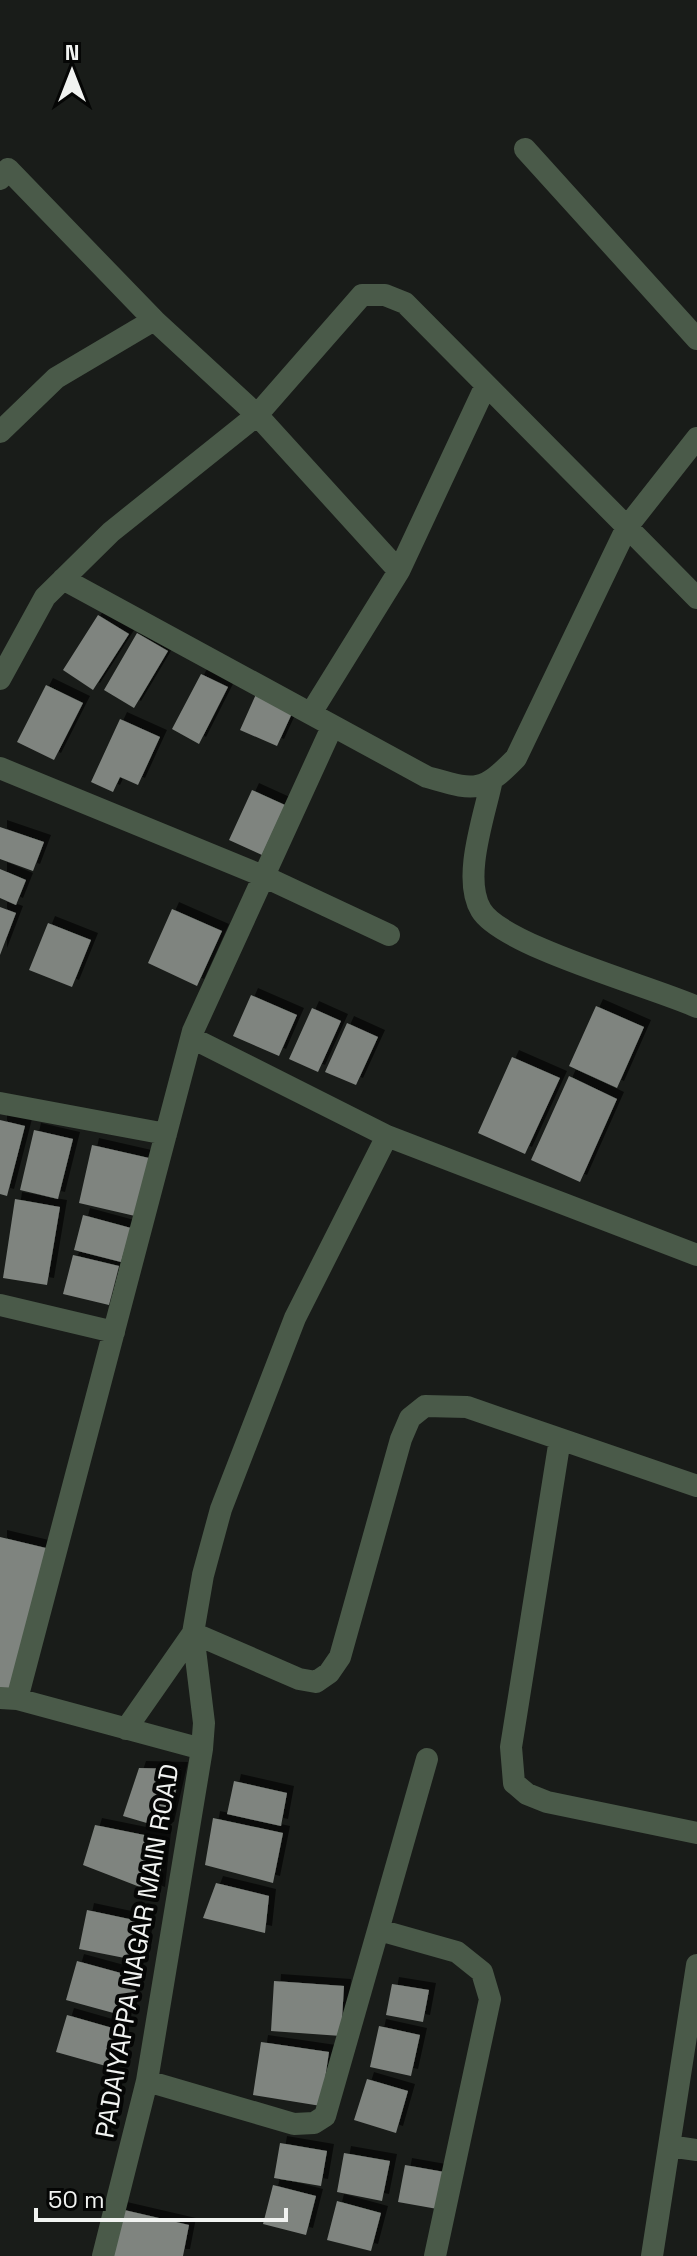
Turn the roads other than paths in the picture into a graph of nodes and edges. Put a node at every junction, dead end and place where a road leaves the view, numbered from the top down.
1 (525, 149) dead end
2 (3, 170) edge
3 (154, 320) junction
4 (697, 339) edge
5 (486, 385) junction
6 (257, 415) junction
7 (0, 432) edge
8 (697, 438) edge
9 (627, 527) junction
10 (399, 571) junction
11 (63, 579) junction
12 (697, 598) edge
13 (3, 666) edge
14 (311, 713) junction
15 (332, 727) junction
16 (0, 768) edge
17 (491, 784) junction
18 (263, 876) junction
19 (389, 935) dead end
20 (697, 1007) edge
21 (192, 1038) junction
22 (0, 1103) edge
23 (166, 1134) junction
24 (387, 1136) junction
25 (697, 1255) edge
26 (0, 1305) edge
27 (114, 1332) junction
28 (560, 1439) junction
29 (697, 1486) edge
30 (193, 1633) junction
31 (8, 1698) edge
32 (126, 1729) junction
33 (202, 1749) junction
34 (427, 1759) dead end
35 (697, 1833) edge
36 (379, 1930) junction
37 (697, 1965) edge
38 (147, 2081) junction
39 (669, 2146) junction
40 (697, 2150) edge
41 (103, 2256) edge
42 (435, 2256) edge
43 (652, 2256) edge

1 - 4 street
2 - 3 street
3 - 6 street
3 - 7 street
5 - 6 street
5 - 9 street
5 - 10 street
6 - 10 street
6 - 11 street
8 - 9 street
9 - 12 street
9 - 17 street
10 - 14 street
11 - 13 street
11 - 14 street
14 - 15 street
15 - 17 street
15 - 18 street
16 - 18 street
17 - 20 street
18 - 19 street
18 - 21 street
21 - 23 street
21 - 24 street
22 - 23 street
23 - 27 street
24 - 25 street
24 - 30 street
26 - 27 street
27 - 31 street
28 - 29 street
28 - 30 street
28 - 35 street
30 - 32 street
30 - 33 street, PADAIYAPPA NAGAR MAIN ROAD
31 - 32 street
32 - 33 street
33 - 38 street, PADAIYAPPA NAGAR MAIN ROAD
34 - 36 street
36 - 38 street
36 - 42 street
37 - 39 street
38 - 41 street, PADAIYAPPA NAGAR MAIN ROAD
39 - 40 street
39 - 43 street

